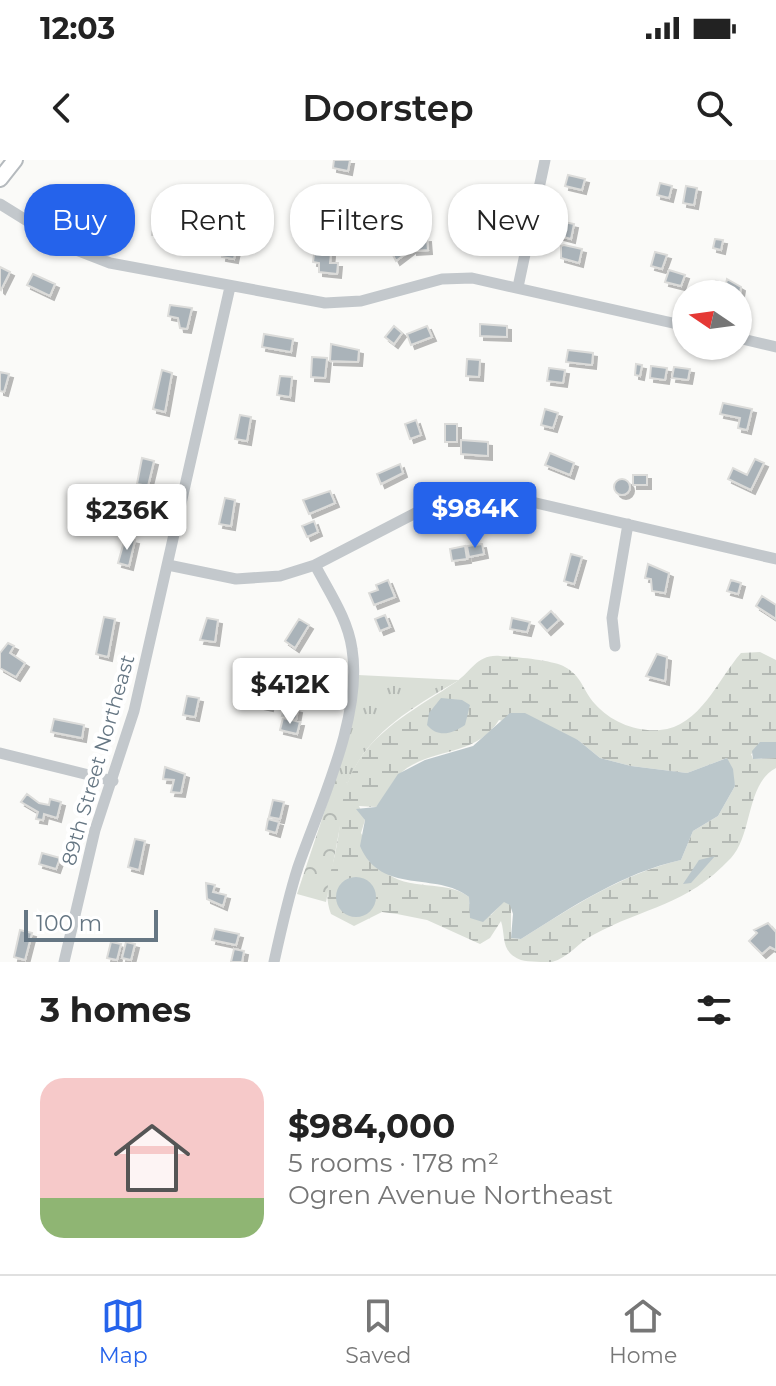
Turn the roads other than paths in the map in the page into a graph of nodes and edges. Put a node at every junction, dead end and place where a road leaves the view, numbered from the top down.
1 (15, 160) edge
2 (545, 160) edge
3 (0, 179) edge
4 (0, 204) edge
5 (230, 287) junction
6 (518, 287) junction
7 (672, 323) edge
8 (752, 341) edge
9 (776, 347) edge
10 (628, 524) junction
11 (776, 559) edge
12 (168, 565) junction
13 (315, 565) junction
14 (615, 646) dead end
15 (0, 753) edge
16 (113, 781) junction
17 (64, 962) edge
18 (274, 962) edge

1 - 3 main road
2 - 6 street
4 - 5 street
5 - 6 street
5 - 12 street, 89th Street Northeast
6 - 7 street
8 - 9 street
10 - 11 street
10 - 13 street
10 - 14 street
12 - 13 street
12 - 16 street, 89th Street Northeast
13 - 18 street
15 - 16 street
16 - 17 street, 89th Street Northeast

